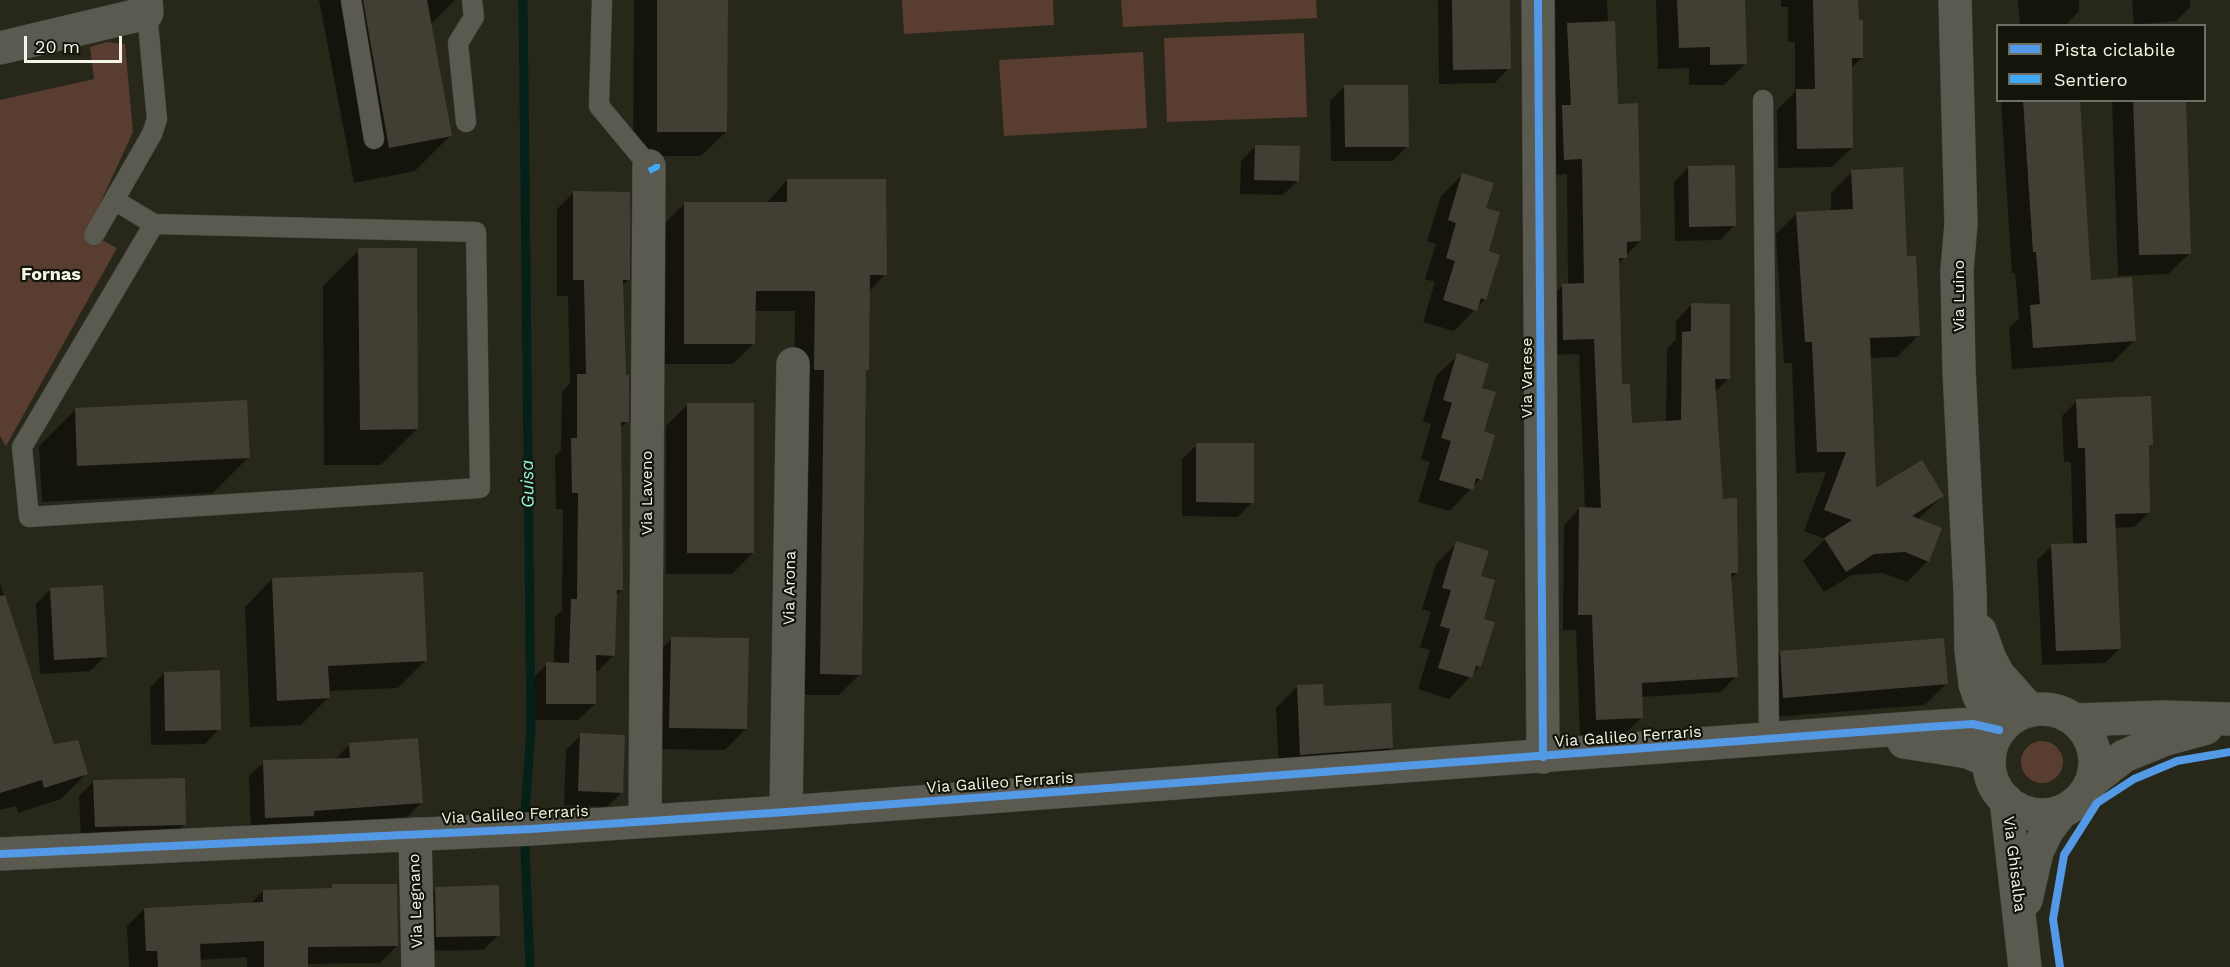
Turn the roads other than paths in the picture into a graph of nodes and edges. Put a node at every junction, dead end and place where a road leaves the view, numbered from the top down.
1 (351, 0) edge
2 (472, 0) edge
3 (602, 0) edge
4 (1538, 0) edge
5 (1955, 0) edge
6 (147, 7) edge
7 (0, 48) edge
8 (1763, 100) dead end
9 (466, 122) dead end
10 (374, 139) dead end
11 (649, 166) joint
12 (114, 200) junction
13 (154, 224) junction
14 (94, 235) dead end
15 (794, 364) dead end
16 (2075, 720) junction
17 (2230, 720) edge
18 (2011, 722) junction
19 (1837, 734) junction
20 (1769, 740) junction
21 (1543, 757) junction
22 (1989, 761) junction
23 (2092, 781) junction
24 (2006, 800) junction
25 (2062, 811) junction
26 (786, 812) junction
27 (645, 820) junction
28 (415, 834) junction
29 (0, 854) edge
30 (2022, 928) junction
31 (418, 967) edge
32 (2025, 967) edge

1 - 10 lane
2 - 9 lane
3 - 11 lane
4 - 21 street, Via Varese
5 - 18 street, Via Luino
6 - 7 street
6 - 12 lane
8 - 20 lane
11 - 27 street, Via Laveno
12 - 13 lane
12 - 14 lane
13 - 13 lane
15 - 26 street, Via Arona
16 - 17 street
16 - 18 street
16 - 23 street
17 - 23 street
18 - 19 street, Via Galileo Ferraris
18 - 22 street
19 - 20 street, Via Galileo Ferraris
19 - 22 street, Via Galileo Ferraris
20 - 21 street, Via Galileo Ferraris
21 - 26 street, Via Galileo Ferraris
22 - 24 street
23 - 25 street
24 - 25 street
24 - 30 street, Via Ghisalba
25 - 30 street, Via Ghisalba
26 - 27 street, Via Galileo Ferraris
27 - 28 street, Via Galileo Ferraris
28 - 29 street, Via Galileo Ferraris
28 - 31 street, Via Legnano
30 - 32 street, Via Ghisalba

